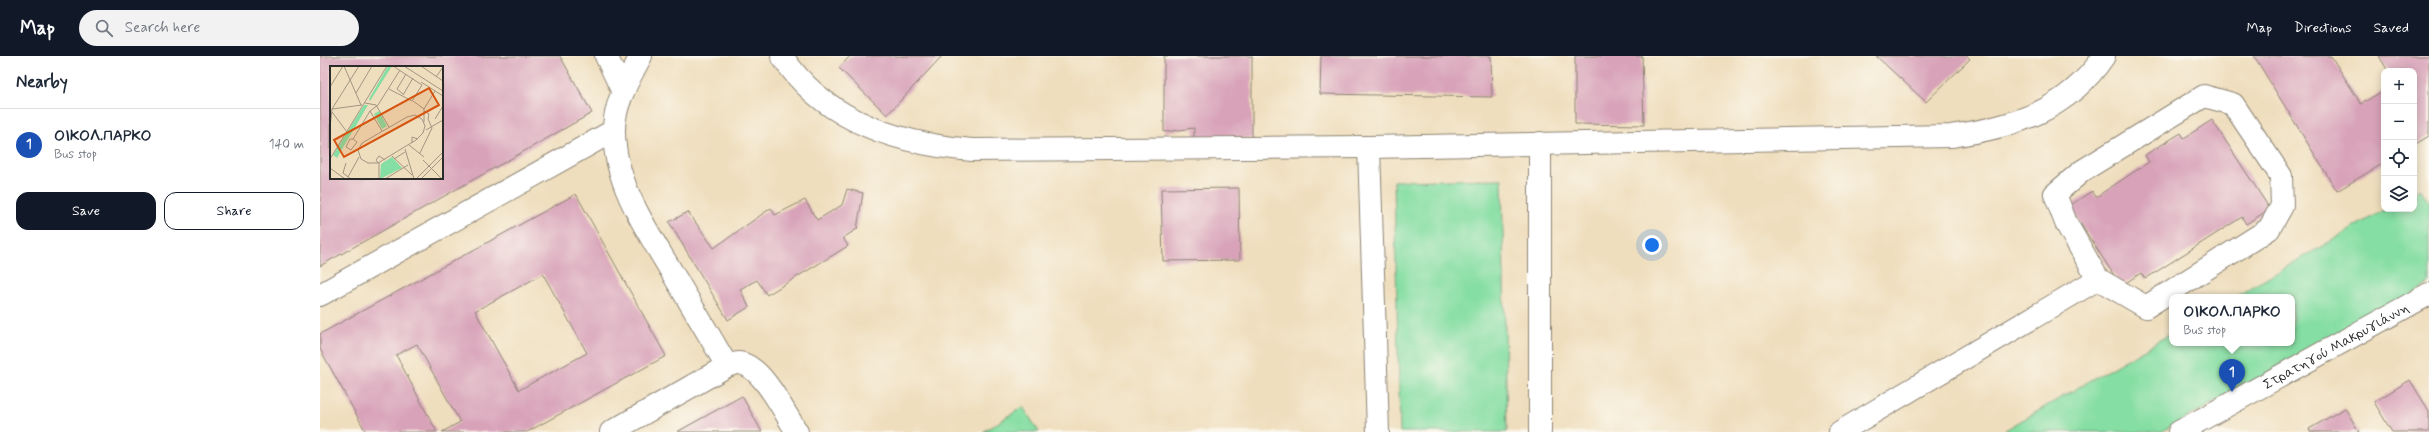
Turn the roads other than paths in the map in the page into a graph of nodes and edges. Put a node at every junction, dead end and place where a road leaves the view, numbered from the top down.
1 (606, 56) edge
2 (641, 56) edge
3 (782, 56) edge
4 (2104, 56) edge
5 (623, 92) junction
6 (614, 132) junction
7 (1540, 143) junction
8 (1369, 147) junction
9 (2098, 279) junction
10 (2429, 294) edge
11 (320, 295) edge
12 (726, 366) junction
13 (611, 432) edge
14 (797, 432) edge
15 (1378, 432) edge
16 (1540, 432) edge
17 (1840, 432) edge
18 (2179, 432) edge

1 - 5 street
2 - 5 street
3 - 8 street
4 - 7 street
5 - 6 street
6 - 11 street
6 - 12 street
7 - 8 street
7 - 16 street
8 - 15 street
9 - 9 street
9 - 17 street
10 - 18 street, Στρατηγού Μακρυγιάννη
12 - 13 street
12 - 14 street

